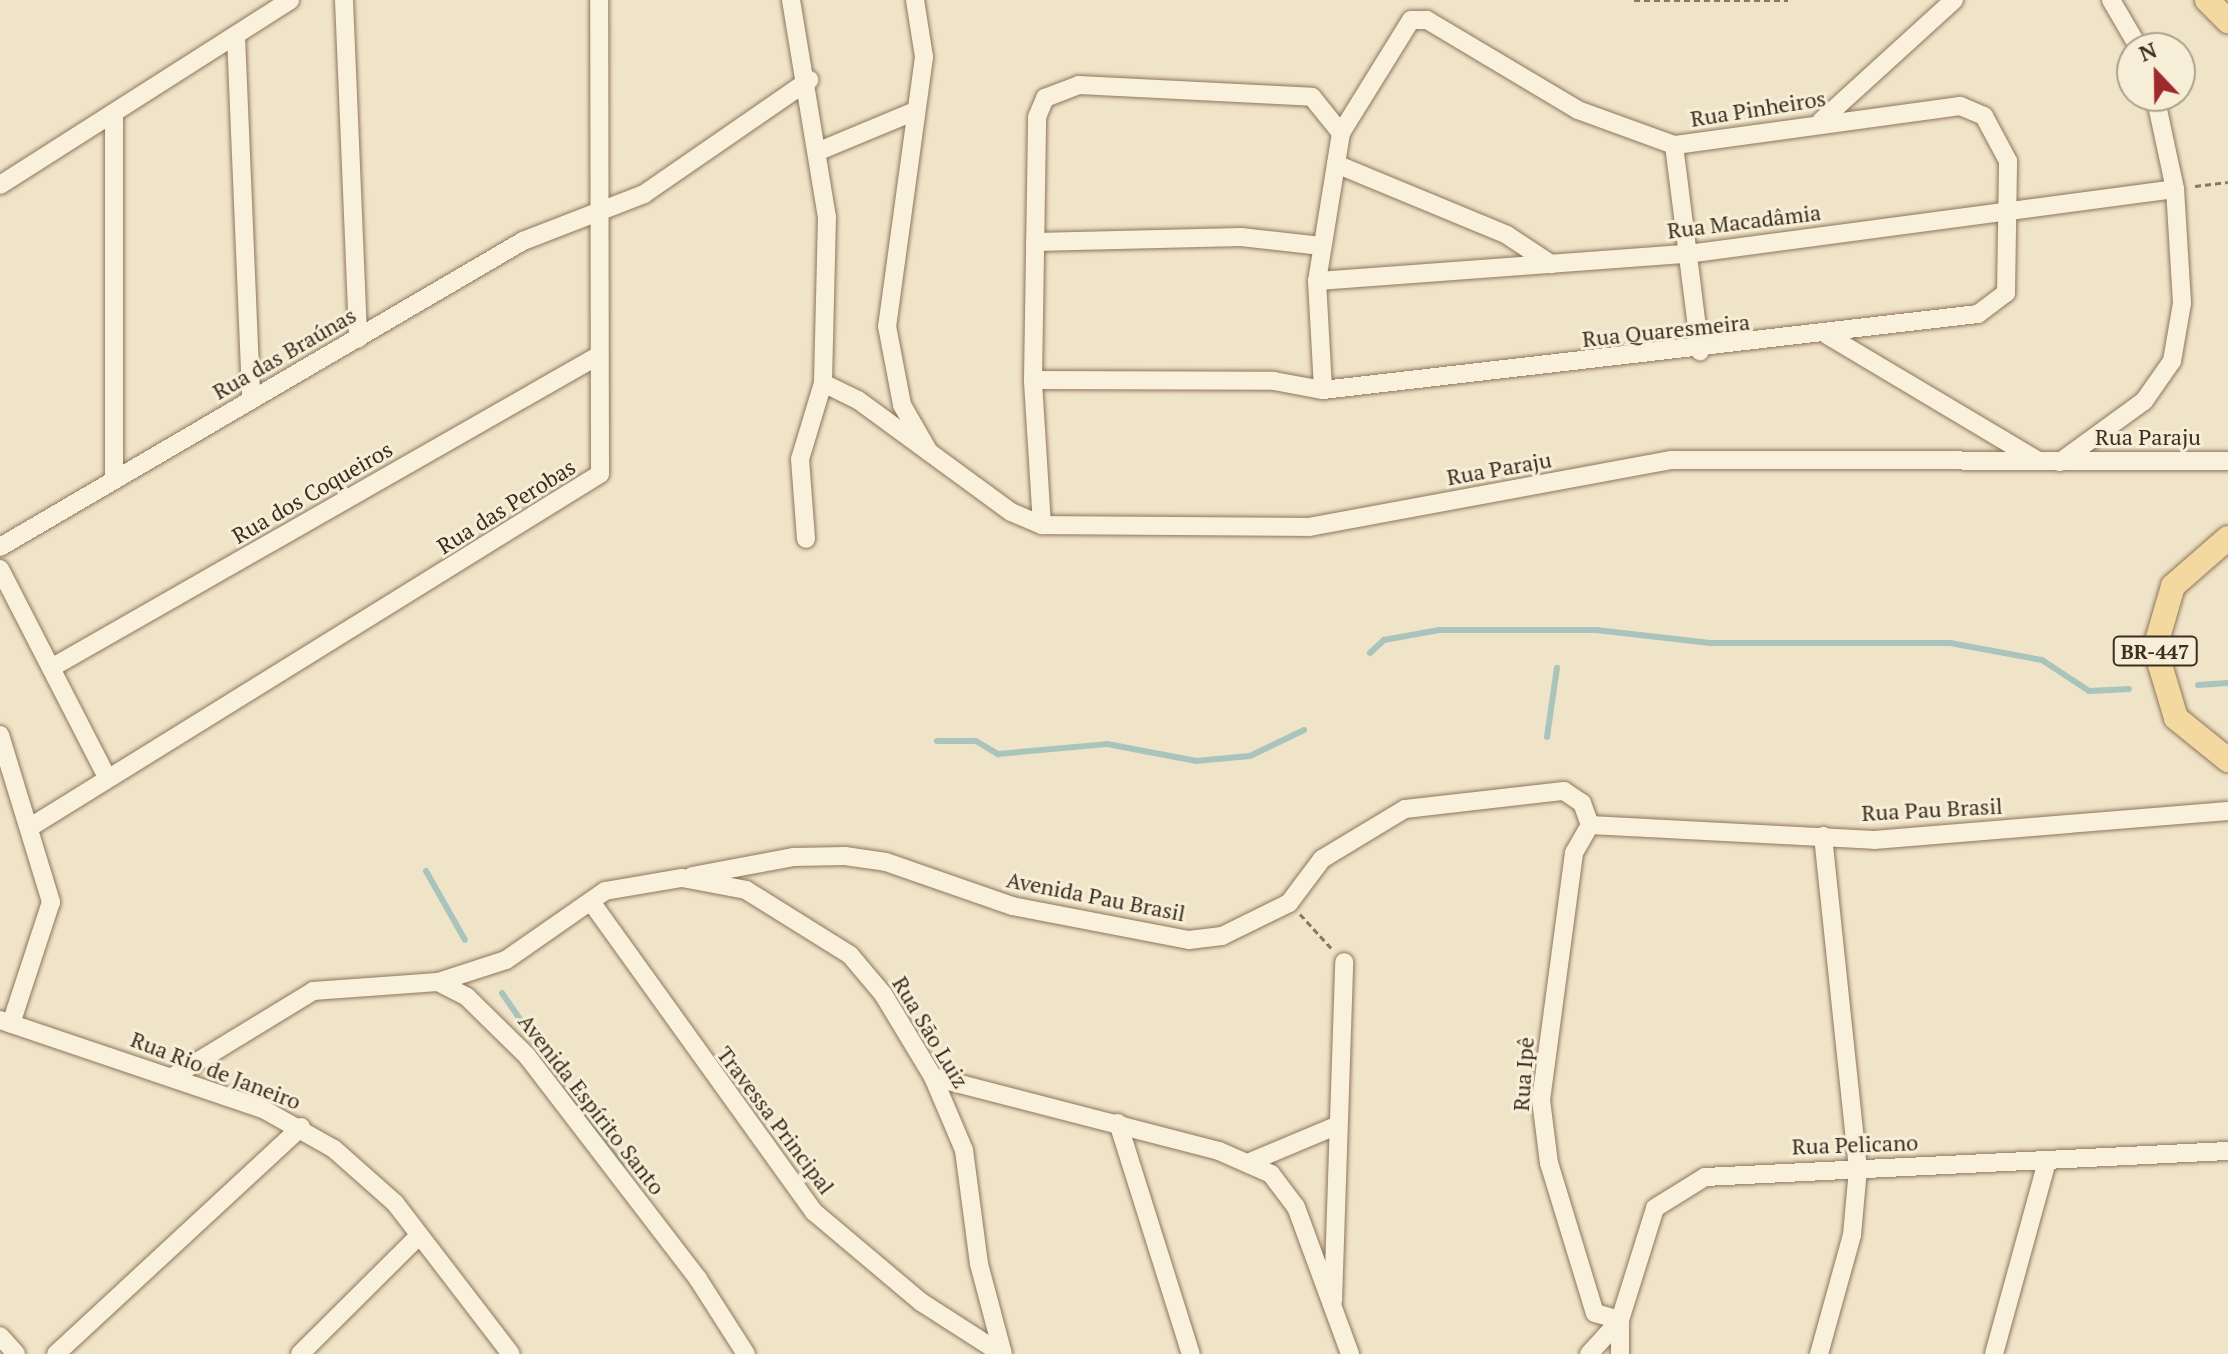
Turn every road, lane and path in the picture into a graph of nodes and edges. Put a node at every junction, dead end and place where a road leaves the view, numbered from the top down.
1 (290, 0) edge
2 (344, 0) edge
3 (599, 0) edge
4 (791, 0) edge
5 (915, 0) edge
6 (1634, 0) edge
7 (1788, 0) edge
8 (1954, 0) edge
9 (2111, 0) edge
10 (2207, 0) edge
11 (1668, 2) edge
12 (2228, 21) edge
13 (2130, 32) edge
14 (236, 36) junction
15 (809, 80) junction
16 (915, 111) junction
17 (2158, 112) edge
18 (114, 113) junction
19 (1821, 121) junction
20 (1341, 133) junction
21 (1674, 145) junction
22 (819, 151) junction
23 (1336, 164) junction
24 (2228, 182) edge
25 (0, 185) edge
26 (2175, 189) junction
27 (2011, 210) junction
28 (597, 211) junction
29 (1035, 242) junction
30 (1321, 246) junction
31 (1688, 254) junction
32 (1551, 264) junction
33 (1317, 281) junction
34 (1827, 335) junction
35 (358, 339) junction
36 (1700, 351) junction
37 (596, 357) junction
38 (1033, 380) junction
39 (823, 383) junction
40 (1323, 390) junction
41 (251, 400) junction
42 (2228, 461) edge
43 (934, 462) junction
44 (2040, 462) junction
45 (2060, 462) junction
46 (114, 480) junction
47 (1042, 525) junction
48 (806, 539) dead end
49 (2227, 539) edge
50 (0, 547) edge
51 (0, 569) edge
52 (51, 668) junction
53 (0, 735) edge
54 (2228, 760) edge
55 (106, 775) junction
56 (2228, 811) edge
57 (1590, 825) junction
58 (32, 826) junction
59 (1823, 836) junction
60 (682, 878) junction
61 (592, 903) junction
62 (1289, 903) junction
63 (1344, 962) joint
64 (438, 982) junction
65 (5, 1022) edge
66 (174, 1076) junction
67 (933, 1077) junction
68 (1118, 1123) junction
69 (1338, 1125) junction
70 (301, 1127) junction
71 (2228, 1151) edge
72 (1250, 1162) junction
73 (2047, 1162) junction
74 (1858, 1169) junction
75 (417, 1238) junction
76 (1333, 1316) junction
77 (1620, 1320) junction
78 (0, 1336) edge
79 (16, 1354) edge
80 (56, 1354) edge
81 (300, 1354) edge
82 (511, 1354) edge
83 (746, 1354) edge
84 (1002, 1354) edge
85 (1191, 1354) edge
86 (1350, 1354) edge
87 (1589, 1354) edge
88 (1620, 1354) edge
89 (1819, 1354) edge
90 (1994, 1354) edge

1 - 14 street
2 - 35 street
3 - 28 street, Rua das Perobas
4 - 15 street
5 - 16 street
6 - 11 path
7 - 11 path
8 - 19 street
9 - 13 street
10 - 12 main road
14 - 18 street
14 - 41 street
15 - 22 street
15 - 28 street, Rua das Braúnas
16 - 22 street
16 - 43 street
17 - 26 street
18 - 25 street
18 - 46 street
19 - 21 street, Rua Pinheiros
19 - 27 street, Rua Pinheiros
20 - 21 street, Rua Pinheiros
20 - 23 street
20 - 29 street
21 - 31 street
22 - 39 street
23 - 30 street
23 - 32 street
24 - 26 path
26 - 27 street, Rua Macadâmia
26 - 45 street
27 - 31 street, Rua Macadâmia
27 - 34 street, Rua Quaresmeira
28 - 35 street, Rua das Braúnas
28 - 37 street, Rua das Perobas
29 - 30 street
29 - 38 street
30 - 33 street
31 - 32 street, Rua Macadâmia
31 - 36 street
32 - 33 street, Rua Macadâmia
33 - 40 street
34 - 36 street, Rua Quaresmeira
34 - 44 street
35 - 41 street, Rua das Braúnas
36 - 40 street, Rua Quaresmeira
37 - 52 street, Rua dos Coqueiros
37 - 55 street, Rua das Perobas
38 - 40 street, Rua Quaresmeira
38 - 47 street
39 - 43 street, Rua Paraju
39 - 48 street
41 - 46 street, Rua das Braúnas
42 - 45 street, Rua Paraju
43 - 47 street, Rua Paraju
44 - 45 street, Rua Paraju
44 - 47 street, Rua Paraju
46 - 50 street, Rua das Braúnas
49 - 54 main road, BR-447
51 - 52 street
52 - 55 street
53 - 58 street
55 - 58 street, Rua das Perobas
56 - 59 street, Rua Pau Brasil
57 - 59 street, Rua Pau Brasil
57 - 62 street, Avenida Pau Brasil
57 - 77 street, Rua Ipê
58 - 65 street
59 - 74 street
60 - 61 street, Rua São Luiz
60 - 62 street, Avenida Pau Brasil
60 - 67 street, Rua São Luiz
61 - 64 street, Rua São Luiz
61 - 84 street, Travessa Principal
62 - 63 path
63 - 69 street
64 - 66 street
64 - 83 street, Avenida Espírito Santo
65 - 66 street, Rua Rio de Janeiro
66 - 70 street, Rua Rio de Janeiro
67 - 68 street
67 - 84 street, Rua São Luiz
68 - 72 street
68 - 85 street
69 - 72 street
69 - 76 street
70 - 75 street, Rua Rio de Janeiro
70 - 80 street
71 - 73 street, Rua Pelicano
72 - 76 street
73 - 74 street, Rua Pelicano
73 - 90 street
74 - 77 street, Rua Pelicano
74 - 89 street
75 - 81 street
75 - 82 street, Rua Rio de Janeiro
76 - 86 street
77 - 87 street, Rua Pelicano
77 - 88 street
78 - 79 street

